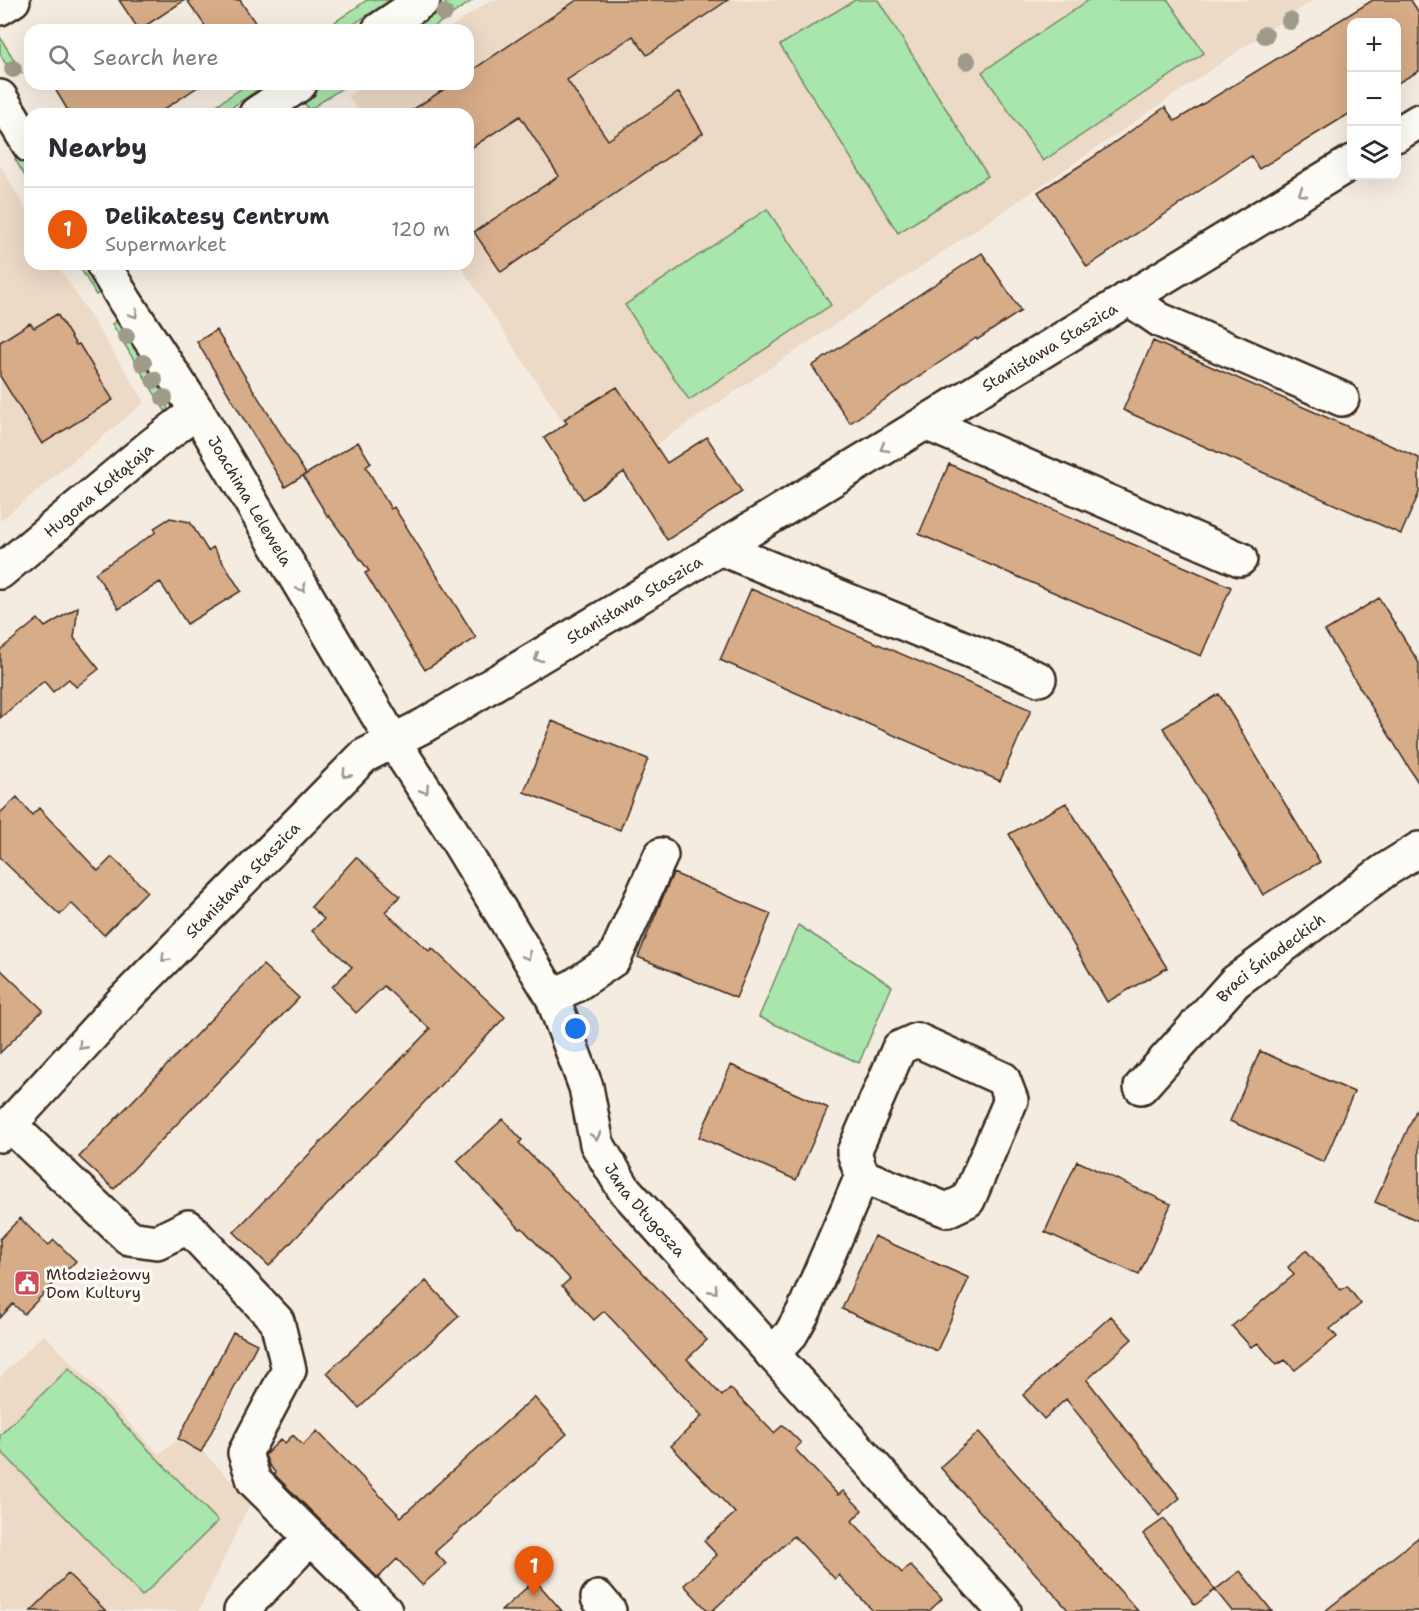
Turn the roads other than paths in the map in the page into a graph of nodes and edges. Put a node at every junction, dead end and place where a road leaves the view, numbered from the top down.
1 (13, 0) edge
2 (423, 0) edge
3 (0, 8) edge
4 (388, 24) edge
5 (291, 90) edge
6 (0, 97) edge
7 (265, 108) edge
8 (1419, 121) edge
9 (1401, 132) edge
10 (24, 136) edge
11 (1347, 165) edge
12 (107, 270) edge
13 (1128, 298) junction
14 (1342, 399) dead end
15 (198, 411) junction
16 (926, 423) junction
17 (720, 548) junction
18 (1240, 559) dead end
19 (0, 572) edge
20 (1039, 679) dead end
21 (393, 741) junction
22 (1419, 849) edge
23 (661, 855) dead end
24 (552, 996) junction
25 (1141, 1088) dead end
26 (5, 1130) edge
27 (862, 1176) junction
28 (772, 1354) junction
29 (310, 1538) junction
30 (241, 1611) edge
31 (385, 1611) edge
32 (1004, 1611) edge

1 - 3 street
2 - 4 street
5 - 7 street
6 - 10 street
8 - 9 street
11 -> 13 street, Stanisława Staszica
12 -> 15 street, Joachima Lelewela
13 - 14 street
13 - 16 street, Stanisława Staszica
15 - 19 street, Hugona Kołłątaja
15 -> 21 street, Joachima Lelewela
16 -> 17 street, Stanisława Staszica
16 - 18 street
17 - 20 street
17 -> 21 street, Stanisława Staszica
21 -> 24 street, Jana Długosza
21 -> 26 street, Stanisława Staszica
22 - 25 street, Braci Śniadeckich
23 - 24 street
24 -> 28 street, Jana Długosza
26 - 29 street
27 - 27 street
27 - 28 street
28 - 32 street, Jana Długosza
29 - 30 street
29 - 31 street

